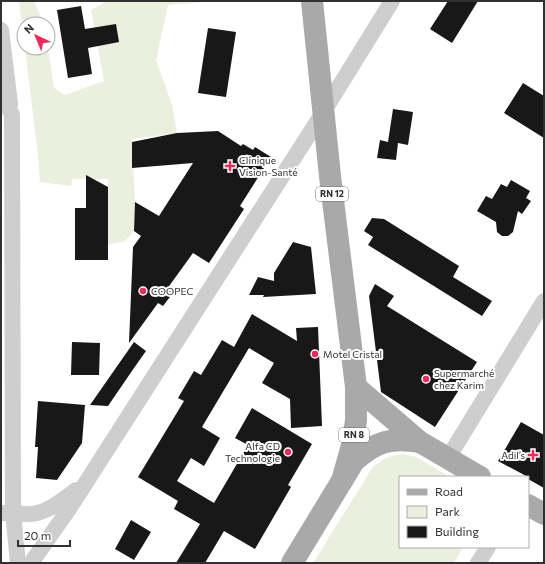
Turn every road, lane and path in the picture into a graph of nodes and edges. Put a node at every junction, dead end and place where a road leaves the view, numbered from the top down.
1 (312, 1) edge
2 (392, 1) edge
3 (1, 30) edge
4 (1, 91) edge
5 (324, 110) junction
6 (12, 116) junction
7 (544, 301) edge
8 (356, 387) junction
9 (420, 442) junction
10 (448, 458) junction
11 (94, 469) junction
12 (478, 476) edge
13 (342, 481) junction
14 (529, 506) edge
15 (7, 513) edge
16 (544, 514) edge
17 (487, 548) edge
18 (18, 563) edge
19 (31, 563) edge
20 (292, 563) edge
21 (478, 563) edge

1 - 5 main road, RN 12
2 - 5 street
3 - 6 street
4 - 6 street
5 - 8 main road, RN 12
5 - 11 street
6 - 15 street
7 - 10 street
8 - 9 main road, RN 8
8 - 13 main road, RN 8
9 - 10 main road, RN 8
9 - 13 main road, RN 8
10 - 12 main road, RN 8
11 - 15 street
11 - 19 street
13 - 20 main road, RN 8
14 - 16 main road
15 - 18 street
17 - 21 street

